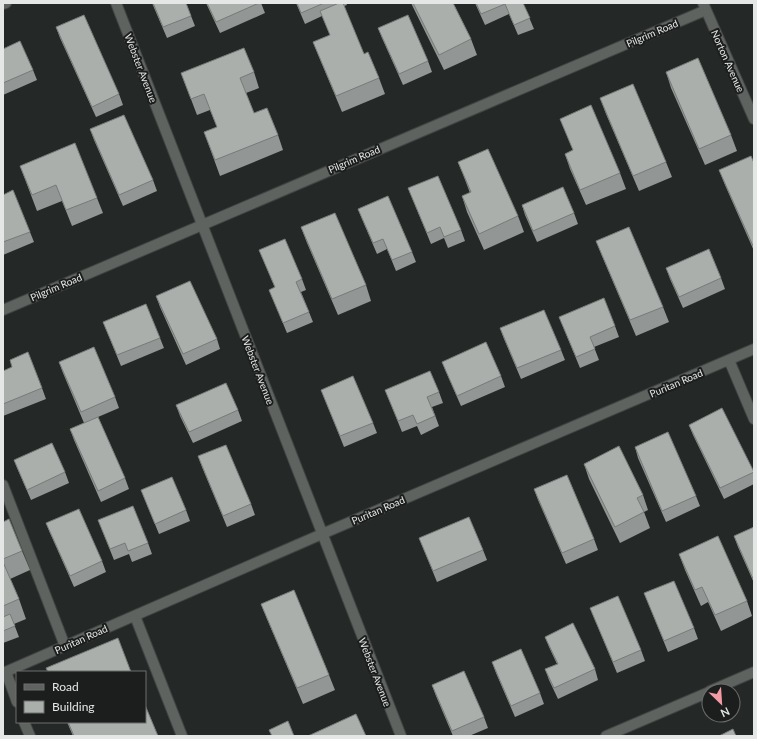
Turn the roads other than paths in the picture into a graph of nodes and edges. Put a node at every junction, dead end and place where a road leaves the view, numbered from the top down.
1 (116, 3) edge
2 (704, 7) edge
3 (754, 119) edge
4 (202, 224) junction
5 (3, 310) edge
6 (754, 349) edge
7 (728, 360) junction
8 (754, 419) edge
9 (3, 485) edge
10 (322, 534) junction
11 (136, 616) junction
12 (65, 646) junction
13 (754, 672) edge
14 (4, 673) edge
15 (729, 683) edge
16 (701, 695) edge
17 (16, 700) edge
18 (24, 723) edge
19 (30, 736) edge
20 (182, 736) edge
21 (400, 736) edge
22 (606, 736) edge

1 - 4 street, Webster Avenue
2 - 3 street, Norton Avenue
2 - 4 street, Pilgrim Road
4 - 5 street, Pilgrim Road
4 - 10 street, Webster Avenue
6 - 7 street, Puritan Road
7 - 8 street
7 - 10 street, Puritan Road
9 - 12 street
10 - 11 street, Puritan Road
10 - 21 street, Webster Avenue
11 - 12 street, Puritan Road
11 - 20 street
12 - 14 street, Puritan Road
13 - 15 street
14 - 17 street
16 - 22 street
18 - 19 street

